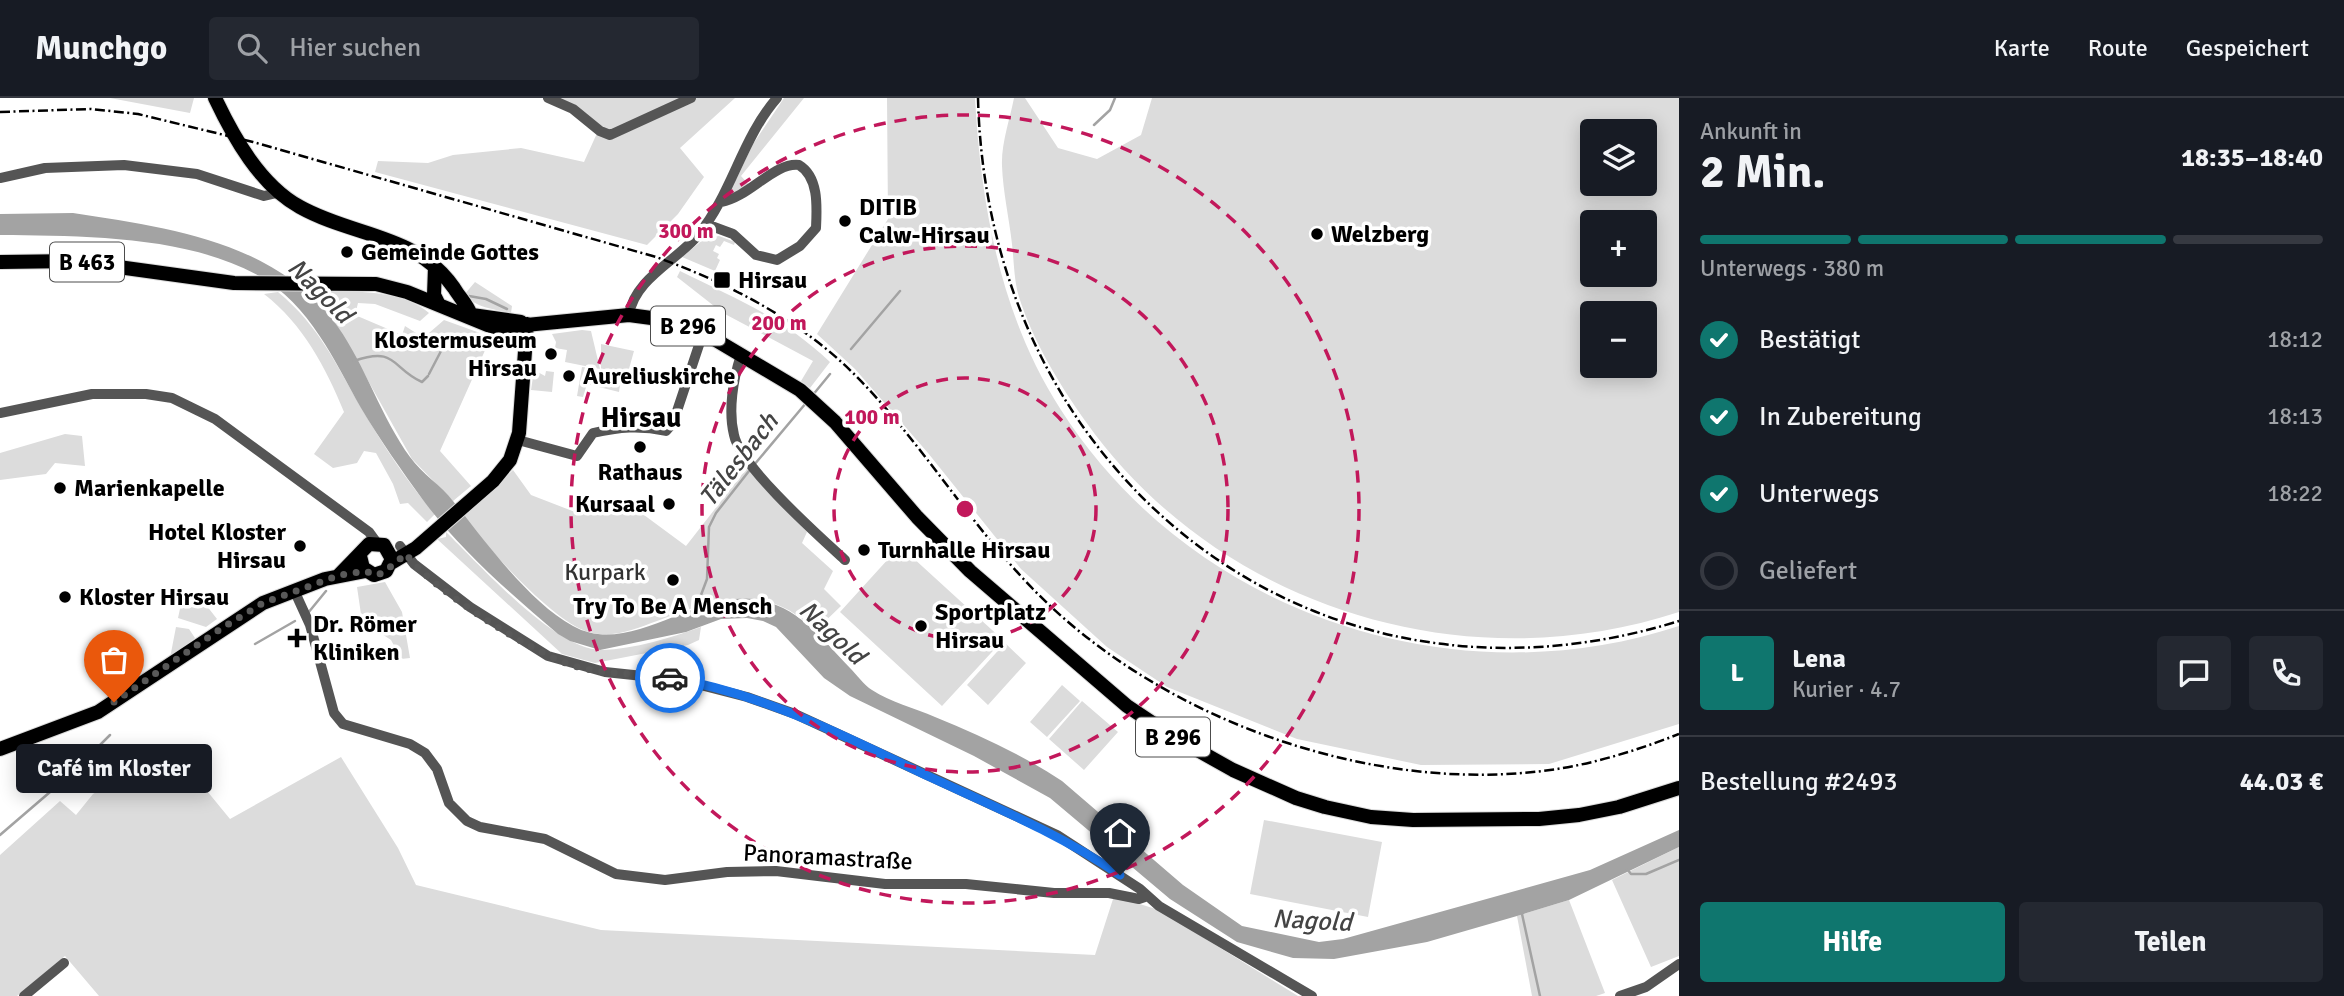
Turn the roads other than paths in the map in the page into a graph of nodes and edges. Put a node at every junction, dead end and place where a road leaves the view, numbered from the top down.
1 (215, 98) edge
2 (548, 98) edge
3 (691, 98) edge
4 (777, 98) edge
5 (0, 178) edge
6 (281, 192) junction
7 (721, 202) junction
8 (706, 224) junction
9 (0, 261) edge
10 (435, 267) junction
11 (450, 282) junction
12 (438, 303) junction
13 (471, 315) junction
14 (629, 315) junction
15 (527, 324) junction
16 (495, 328) junction
17 (700, 342) dead end
18 (525, 350) junction
19 (741, 355) junction
20 (0, 413) edge
21 (518, 440) junction
22 (382, 549) junction
23 (845, 560) dead end
24 (366, 571) junction
25 (340, 575) junction
26 (293, 590) junction
27 (0, 749) edge
28 (1679, 788) edge
29 (1145, 897) junction
30 (64, 962) dead end
31 (1679, 964) edge
32 (24, 996) edge
33 (1312, 996) edge
34 (1620, 996) edge

1 - 6 main road
2 - 3 street
4 - 7 street
5 - 6 street
6 - 10 main road
7 - 8 street
7 - 8 street
8 - 14 street
9 - 12 main road, B 463
10 - 11 main road
10 - 12 main road
11 - 12 main road
11 - 13 main road
12 - 13 main road, B 463
13 - 15 main road, B 463
13 - 16 main road, B 463
14 - 15 main road, B 296
14 - 19 main road, B 296
15 - 16 main road
15 - 18 main road
16 - 18 main road
17 - 21 street
18 - 21 main road
19 - 23 street
19 - 28 main road, B 296
20 - 22 street
21 - 22 main road
22 - 24 main road
22 - 24 main road
22 - 25 main road
22 - 29 street
24 - 25 main road
25 - 26 main road
26 - 27 main road
26 - 29 street, Panoramastraße
29 - 33 street
30 - 32 street
31 - 34 street

